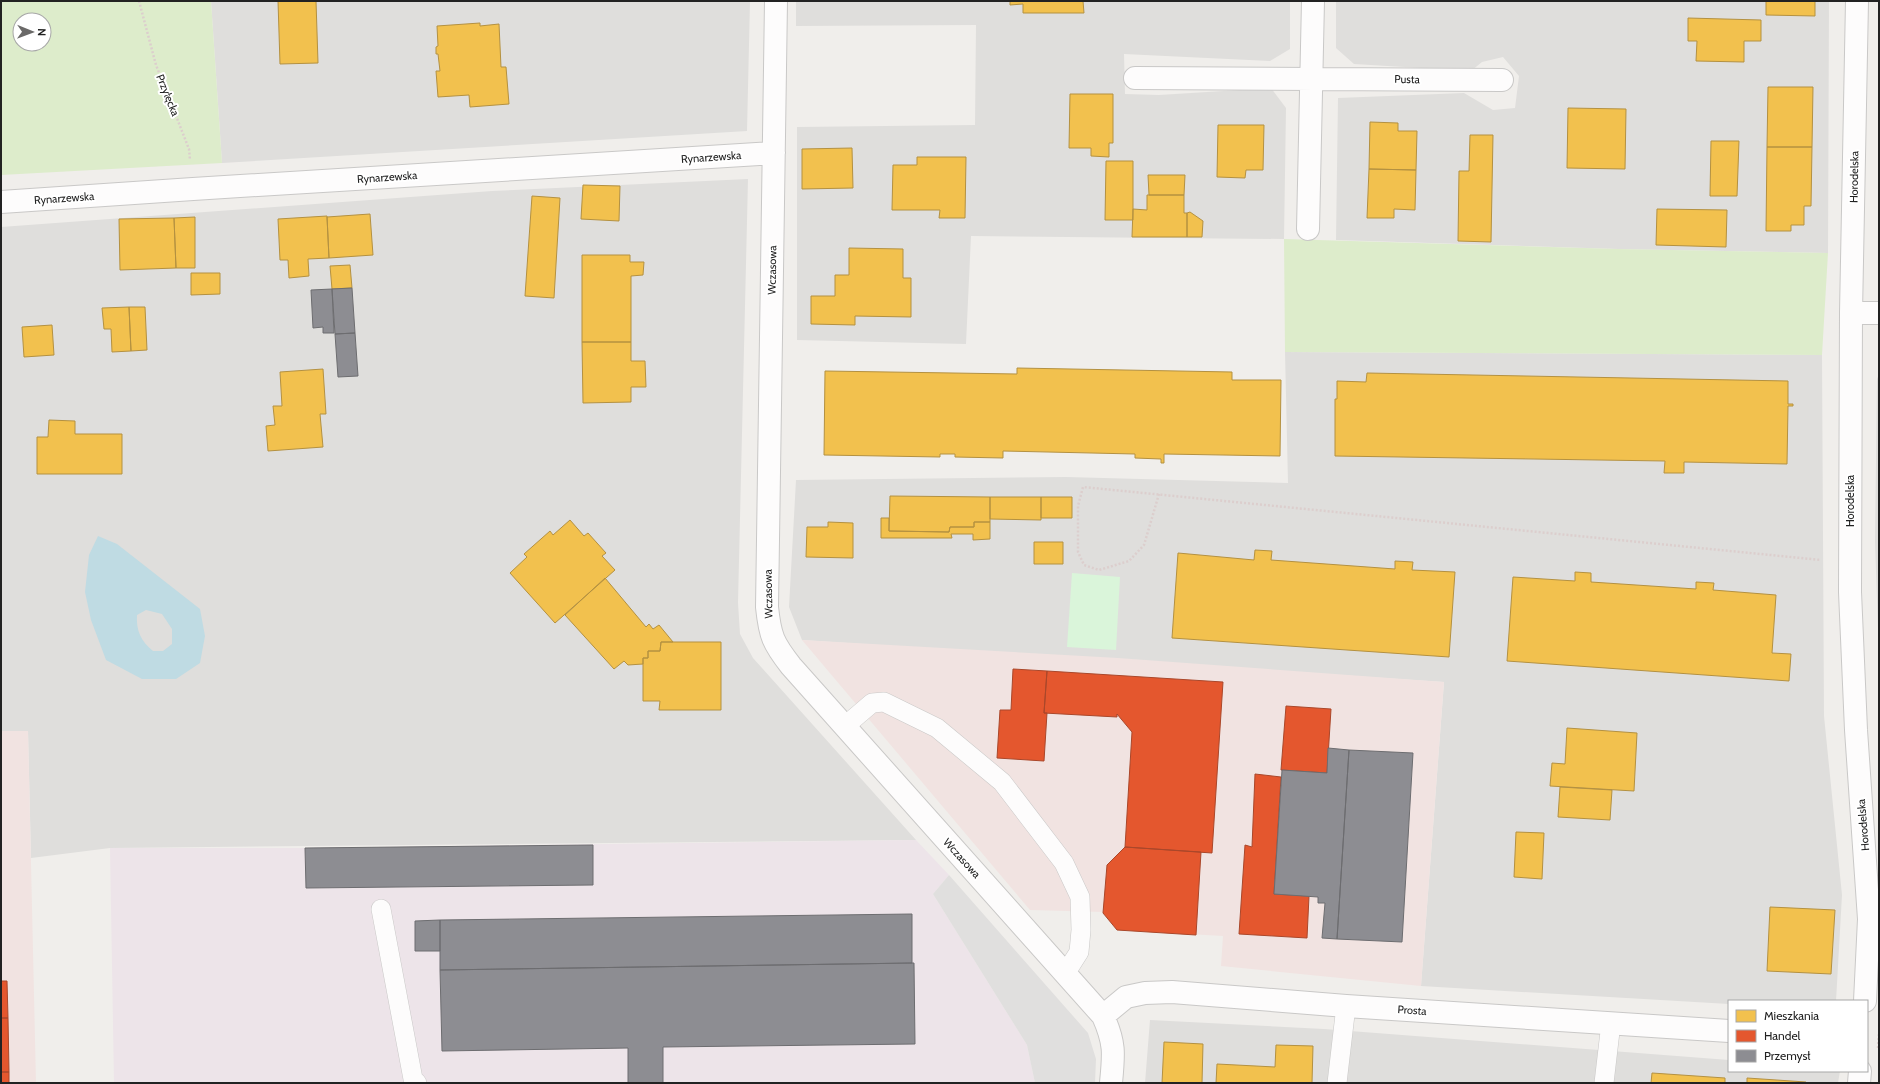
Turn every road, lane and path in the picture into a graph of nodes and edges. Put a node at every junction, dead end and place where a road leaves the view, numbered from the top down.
1 (139, 1) edge
2 (776, 1) edge
3 (1313, 1) edge
4 (1857, 1) edge
5 (1135, 78) dead end
6 (1311, 78) junction
7 (1502, 80) dead end
8 (774, 153) junction
9 (193, 188) junction
10 (1, 202) edge
11 (1308, 229) dead end
12 (1851, 313) junction
13 (1879, 313) edge
14 (1159, 494) junction
15 (1850, 563) junction
16 (845, 726) junction
17 (381, 909) dead end
18 (1065, 974) junction
19 (1865, 1000) edge
20 (1346, 1006) junction
21 (1103, 1016) junction
22 (1610, 1023) junction
23 (1728, 1031) edge
24 (1879, 1034) edge
25 (1877, 1054) dead end
26 (1860, 1072) edge
27 (417, 1083) edge
28 (1111, 1083) edge
29 (1338, 1083) edge
30 (1604, 1083) edge
31 (1859, 1083) edge

1 - 9 path, Przyłęcka
2 - 8 street, Wczasowa
3 - 6 street
4 - 12 street, Horodelska
5 - 6 street, Pusta
6 - 7 street, Pusta
6 - 11 street
8 - 9 street, Rynarzewska
8 - 16 street, Wczasowa
9 - 10 street, Rynarzewska
12 - 13 street
12 - 15 street, Horodelska
14 - 14 path
14 - 15 path
15 - 19 street, Horodelska
16 - 18 street, Wczasowa
16 - 18 lane
17 - 27 lane
18 - 21 street, Wczasowa
20 - 21 street, Prosta
20 - 22 street, Prosta
20 - 29 lane
21 - 28 street, Wczasowa
22 - 23 street, Prosta
22 - 30 lane
24 - 25 path
26 - 31 street

